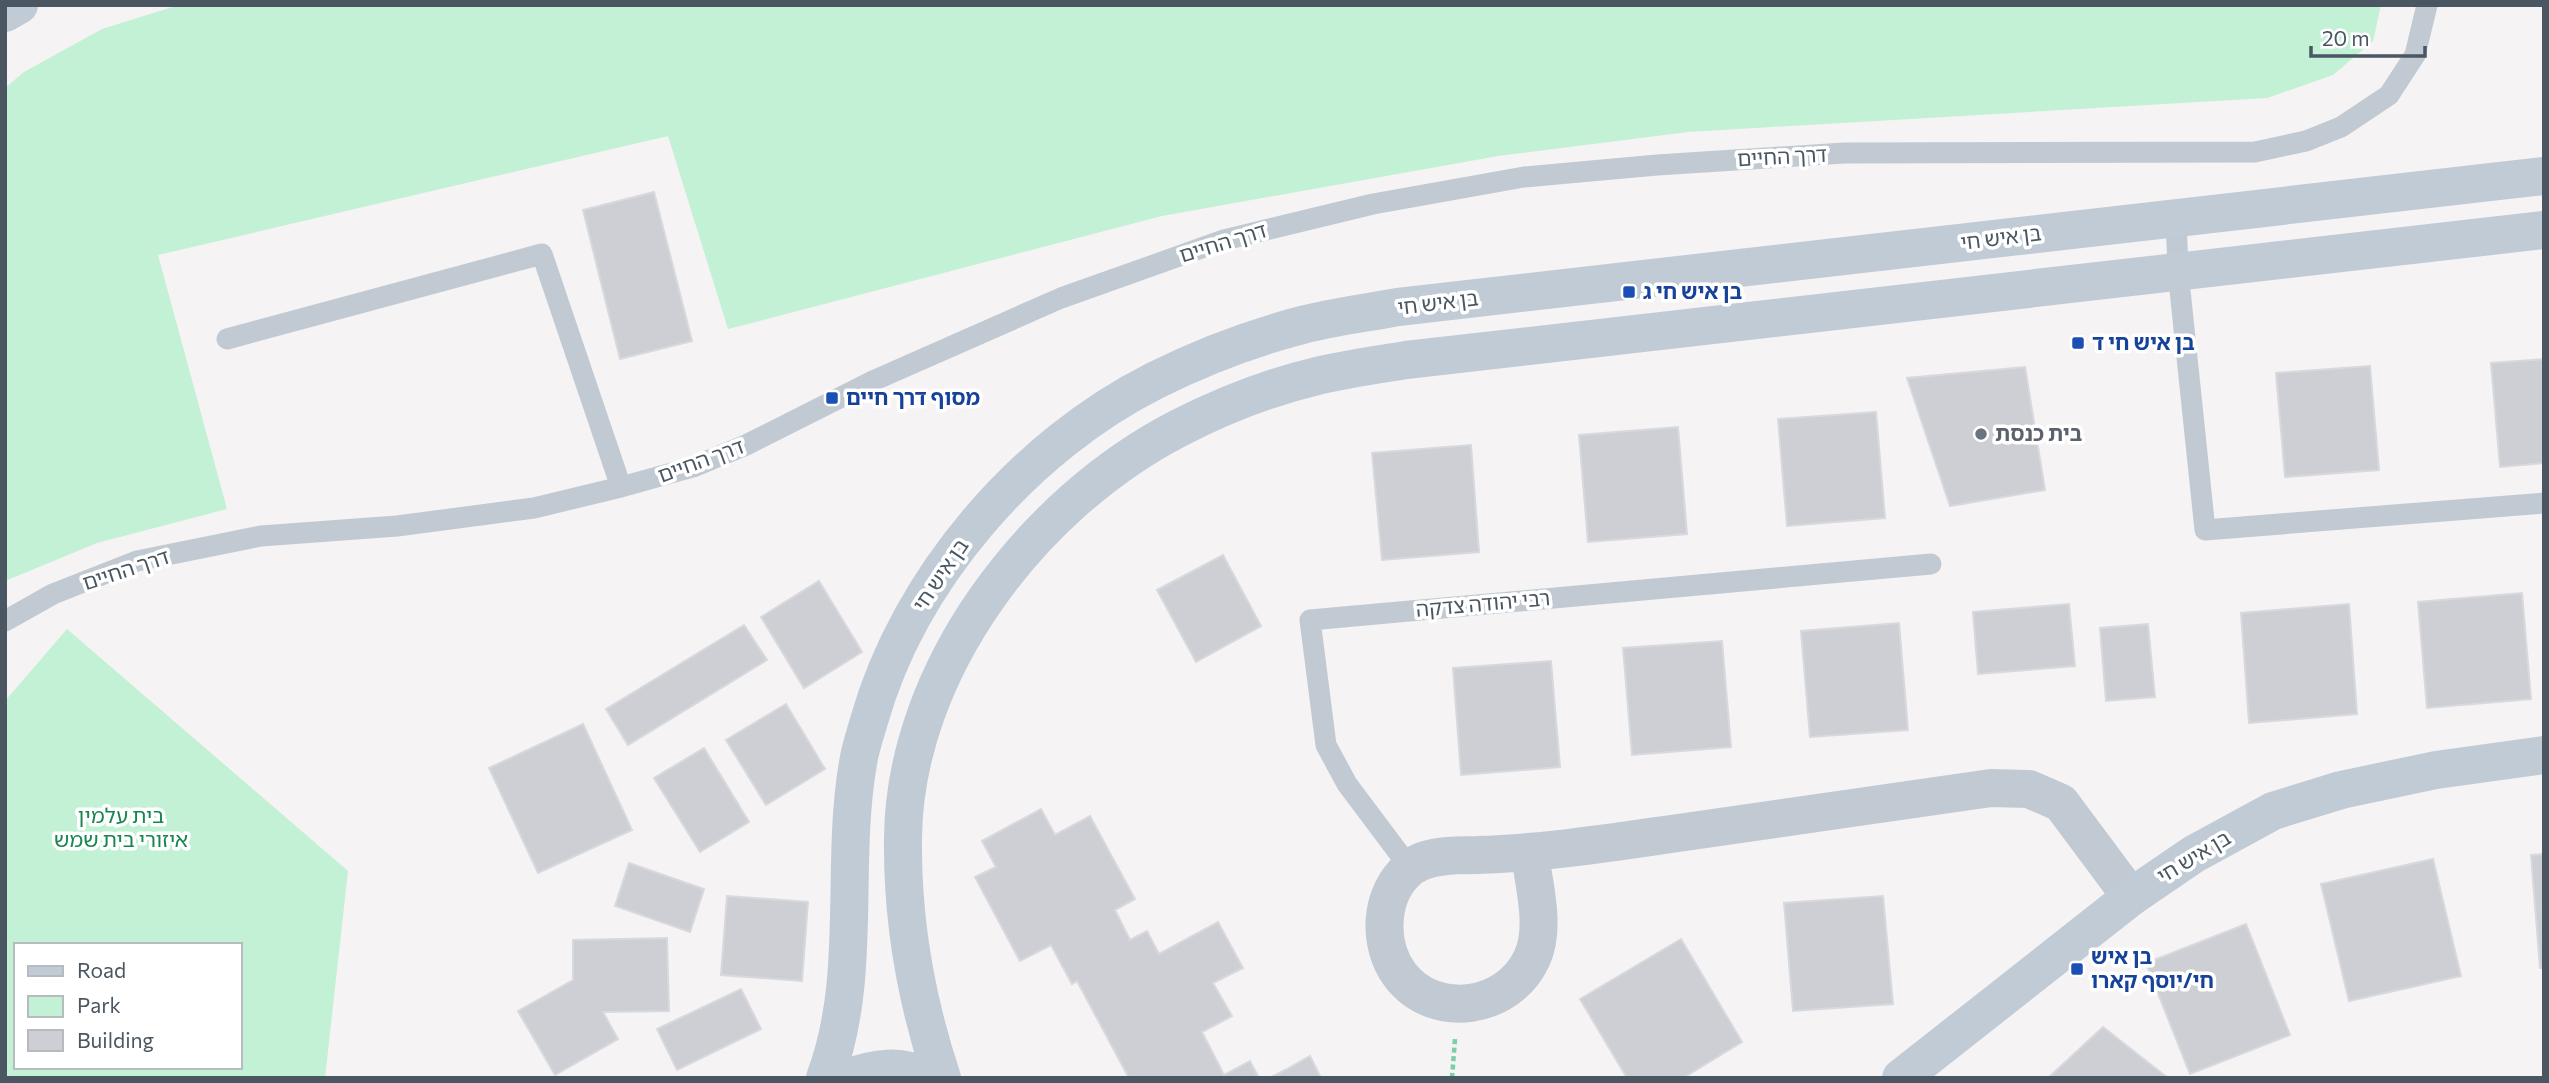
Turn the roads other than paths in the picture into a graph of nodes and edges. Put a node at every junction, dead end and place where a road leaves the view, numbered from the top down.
1 (2427, 5) edge
2 (2544, 176) edge
3 (2176, 218) junction
4 (2544, 230) edge
5 (2178, 271) junction
6 (227, 339) dead end
7 (621, 487) junction
8 (2544, 503) edge
9 (1931, 564) dead end
10 (5, 621) edge
11 (2544, 755) edge
12 (1530, 854) junction
13 (1410, 868) junction
14 (2131, 897) junction
15 (825, 1078) edge
16 (847, 1078) edge
17 (927, 1078) edge
18 (942, 1078) edge
19 (1900, 1078) edge

1 - 7 lane, דרך החיים
2 - 3 street, בן איש חי
3 - 5 lane
3 - 15 street, בן איש חי
4 - 5 street
5 - 8 lane
5 - 18 street
6 - 7 lane
7 - 10 lane, דרך החיים
9 - 13 lane, רבי יהודה צדקה
11 - 14 street, בן איש חי
12 - 13 street
12 - 13 street
12 - 14 street
14 - 19 street, בן איש חי
16 - 17 street

